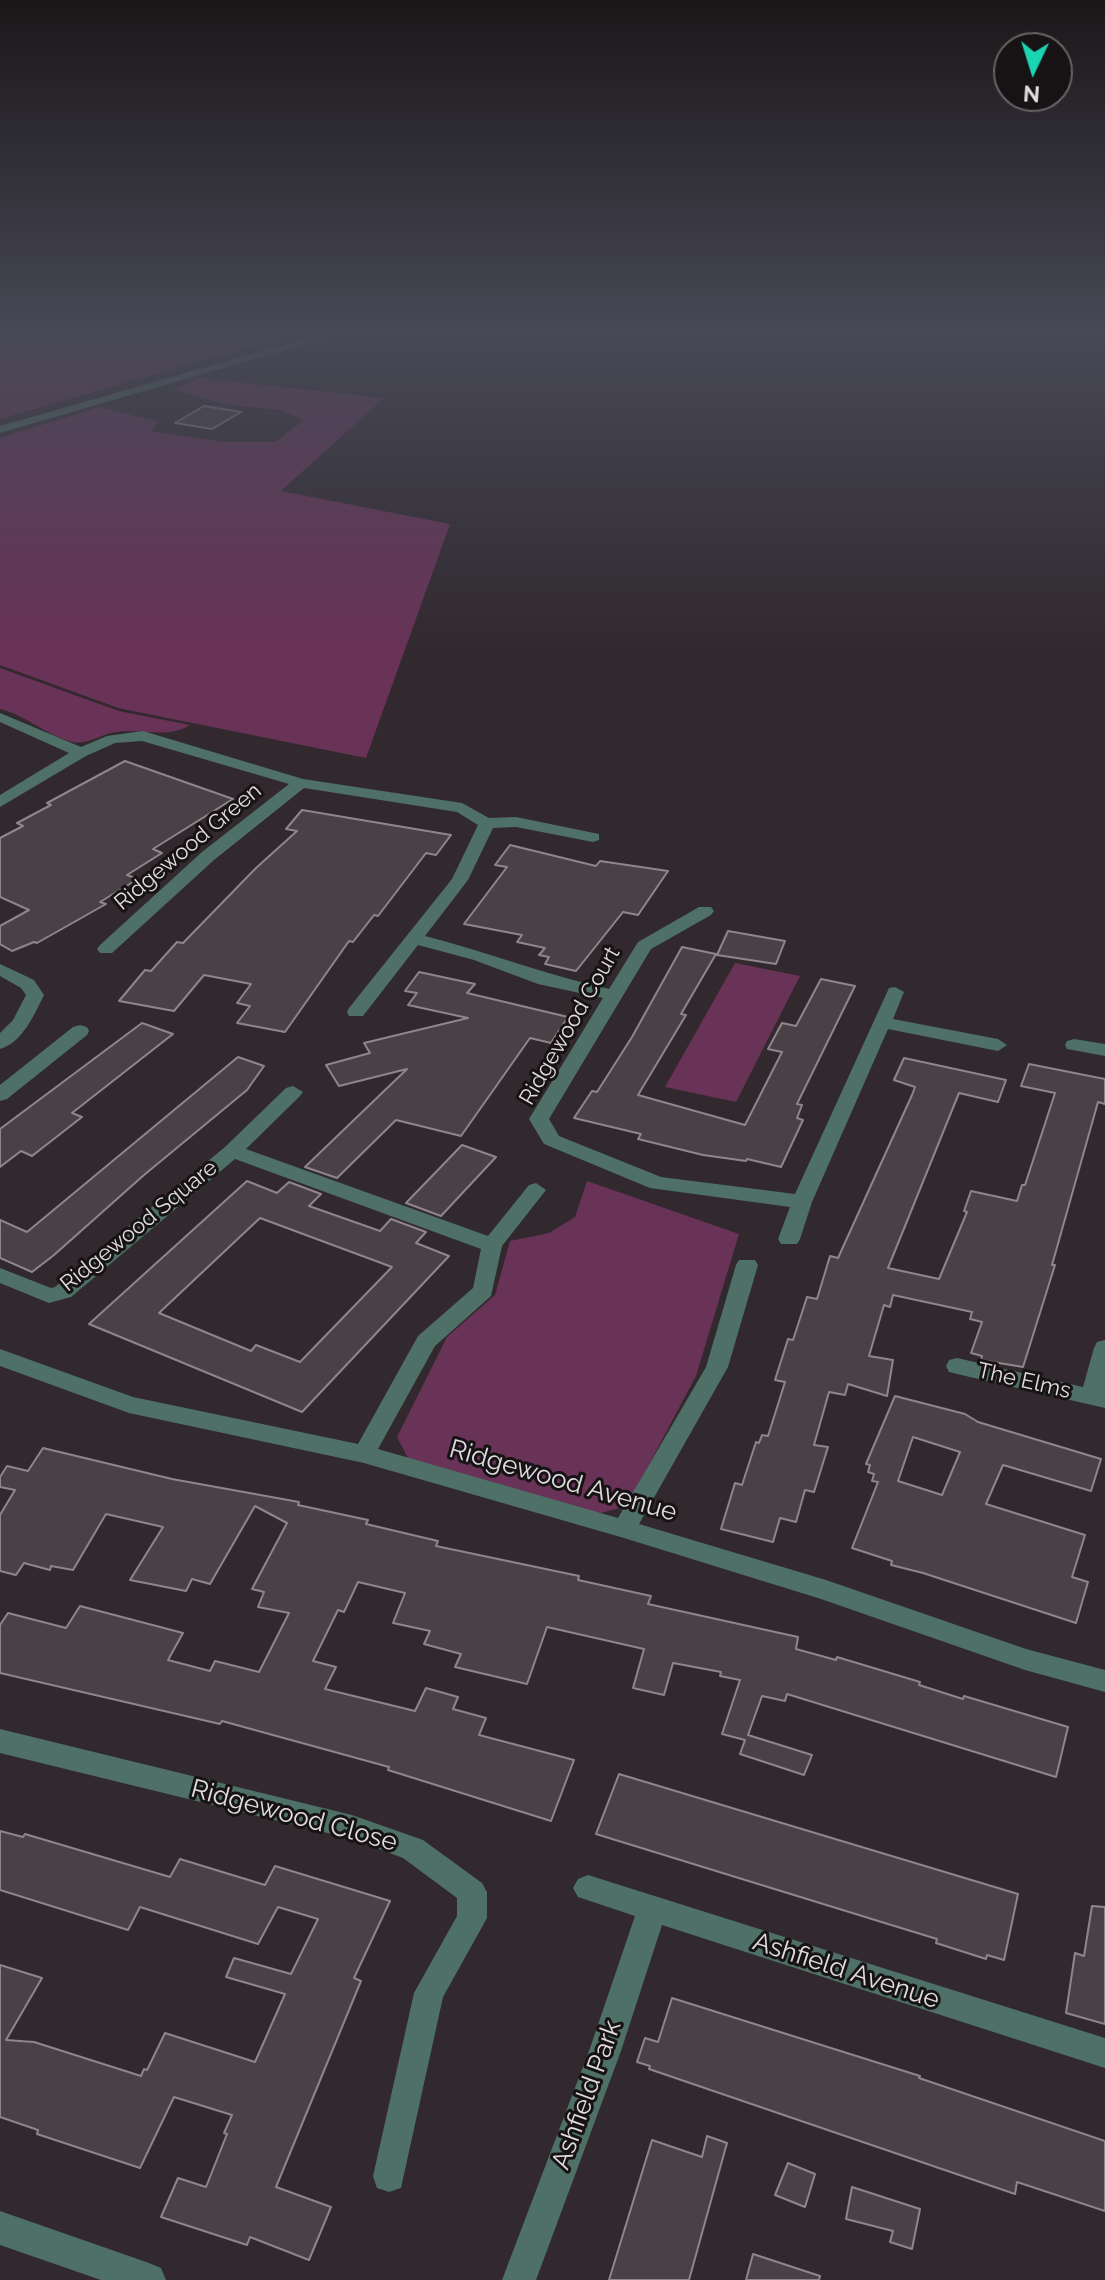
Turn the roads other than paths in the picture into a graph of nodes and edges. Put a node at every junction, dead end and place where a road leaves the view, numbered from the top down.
1 (0, 717) edge
2 (81, 753) junction
3 (301, 783) junction
4 (0, 802) edge
5 (486, 823) junction
6 (593, 837) dead end
7 (705, 911) dead end
8 (414, 938) junction
9 (106, 949) dead end
10 (0, 969) edge
11 (895, 992) dead end
12 (613, 995) junction
13 (356, 1012) dead end
14 (882, 1022) junction
15 (80, 1031) dead end
16 (0, 1043) edge
17 (998, 1045) dead end
18 (1074, 1045) dead end
19 (1105, 1050) edge
20 (293, 1092) dead end
21 (0, 1095) edge
22 (232, 1151) junction
23 (536, 1190) dead end
24 (802, 1202) junction
25 (789, 1239) dead end
26 (492, 1245) junction
27 (747, 1265) dead end
28 (0, 1275) edge
29 (1105, 1348) edge
30 (0, 1357) edge
31 (957, 1366) dead end
32 (1099, 1398) edge
33 (364, 1454) junction
34 (624, 1529) junction
35 (1105, 1681) edge
36 (0, 1741) edge
37 (588, 1888) dead end
38 (652, 1910) junction
39 (1105, 2053) edge
40 (389, 2176) dead end
41 (0, 2228) edge
42 (149, 2280) edge
43 (519, 2280) edge

1 - 2 street
2 - 3 street, Ridgewood Green
2 - 4 street, Ridgewood Green
3 - 5 street, Ridgewood Green
3 - 9 street, Ridgewood Green
5 - 6 street
5 - 8 street
7 - 12 street, Ridgewood Court
8 - 12 street
8 - 13 street
10 - 16 street
11 - 14 street
12 - 24 street, Ridgewood Court
14 - 17 street
14 - 24 street
15 - 21 street
18 - 19 street
20 - 22 street, Ridgewood Square
22 - 26 street, Ridgewood Square
22 - 28 street, Ridgewood Square
23 - 26 street
24 - 25 street
26 - 33 street
27 - 34 street
29 - 32 street, The Elms
30 - 33 street, Ridgewood Avenue
31 - 32 street, The Elms
33 - 34 street, Ridgewood Avenue
34 - 35 street, Ridgewood Avenue
36 - 40 street, Ridgewood Close
37 - 38 street, Ashfield Avenue
38 - 39 street, Ashfield Avenue
38 - 43 street, Ashfield Park
41 - 42 street

